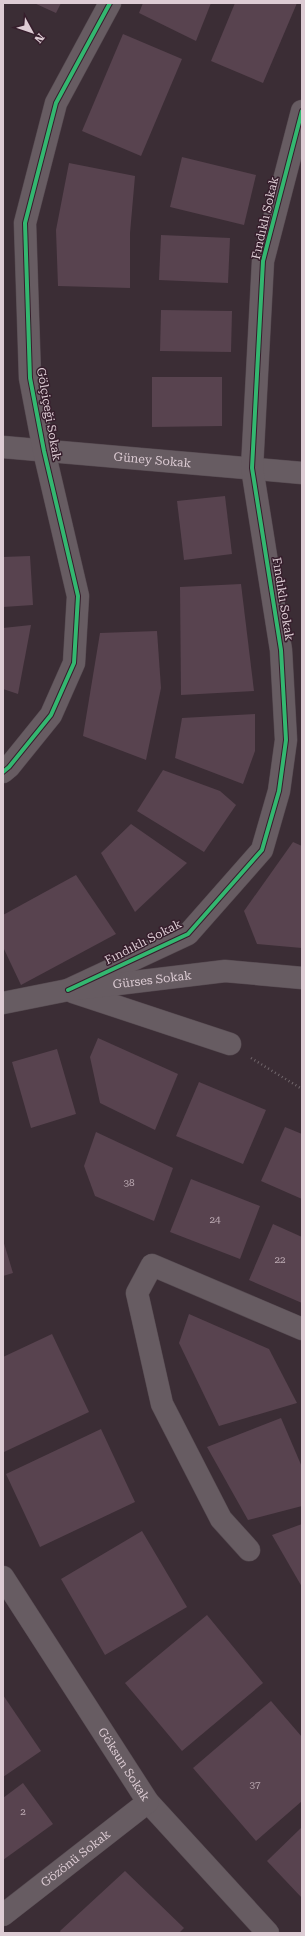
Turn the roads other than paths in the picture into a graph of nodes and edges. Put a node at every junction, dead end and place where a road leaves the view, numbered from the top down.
1 (110, 3) edge
2 (302, 111) edge
3 (3, 447) edge
4 (44, 450) junction
5 (252, 468) junction
6 (302, 473) edge
7 (3, 772) edge
8 (302, 978) edge
9 (68, 990) junction
10 (3, 1003) edge
11 (230, 1044) road end
12 (302, 1329) edge
13 (249, 1550) dead end
14 (3, 1577) edge
15 (148, 1802) junction
16 (3, 1915) edge
17 (268, 1933) edge

1 - 4 street, Gölçiçeği Sokak
2 - 5 street, Fındıklı Sokak
3 - 4 street, Güney Sokak
4 - 5 street, Güney Sokak
4 - 7 street, Gölçiçeği Sokak
5 - 6 street, Güney Sokak
5 - 9 street, Fındıklı Sokak
8 - 9 street, Gürses Sokak
9 - 10 street, Gürses Sokak
9 - 11 street
12 - 13 street
14 - 15 street, Göksun Sokak
15 - 16 street, Gözönü Sokak
15 - 17 street, Göksun Sokak

